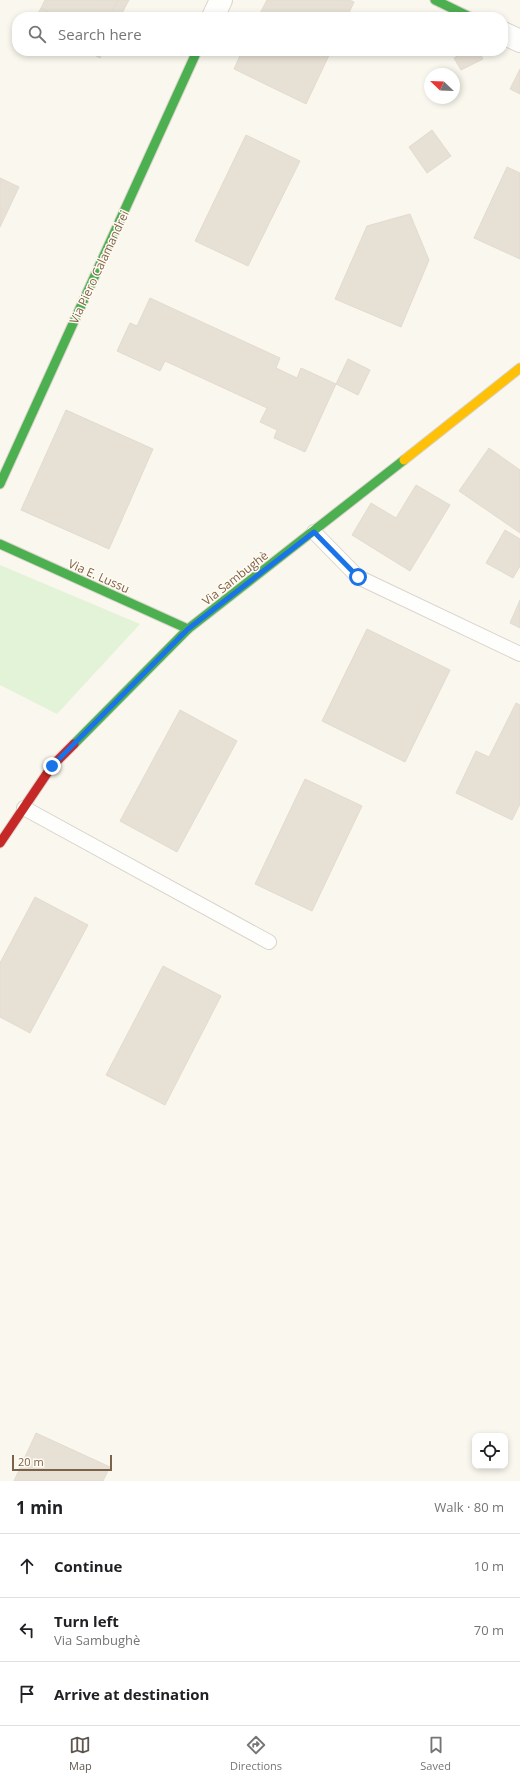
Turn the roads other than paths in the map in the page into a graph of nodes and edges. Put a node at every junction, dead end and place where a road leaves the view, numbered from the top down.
1 (221, 0) edge
2 (445, 2) edge
3 (215, 12) edge
4 (462, 12) edge
5 (508, 35) edge
6 (520, 41) edge
7 (196, 56) edge
8 (520, 368) edge
9 (0, 484) edge
10 (314, 532) junction
11 (0, 544) edge
12 (188, 629) junction
13 (520, 654) edge
14 (24, 808) junction
15 (0, 843) edge
16 (269, 942) dead end

1 - 3 street
2 - 4 street
5 - 6 street
7 - 9 street, Via Piero Calamandrei
8 - 10 street, Via Sambughè
10 - 12 street, Via Sambughè
10 - 13 lane
11 - 12 street, Via E. Lussu
12 - 14 street, Via Sambughè
14 - 15 street, Via Sambughè
14 - 16 lane

